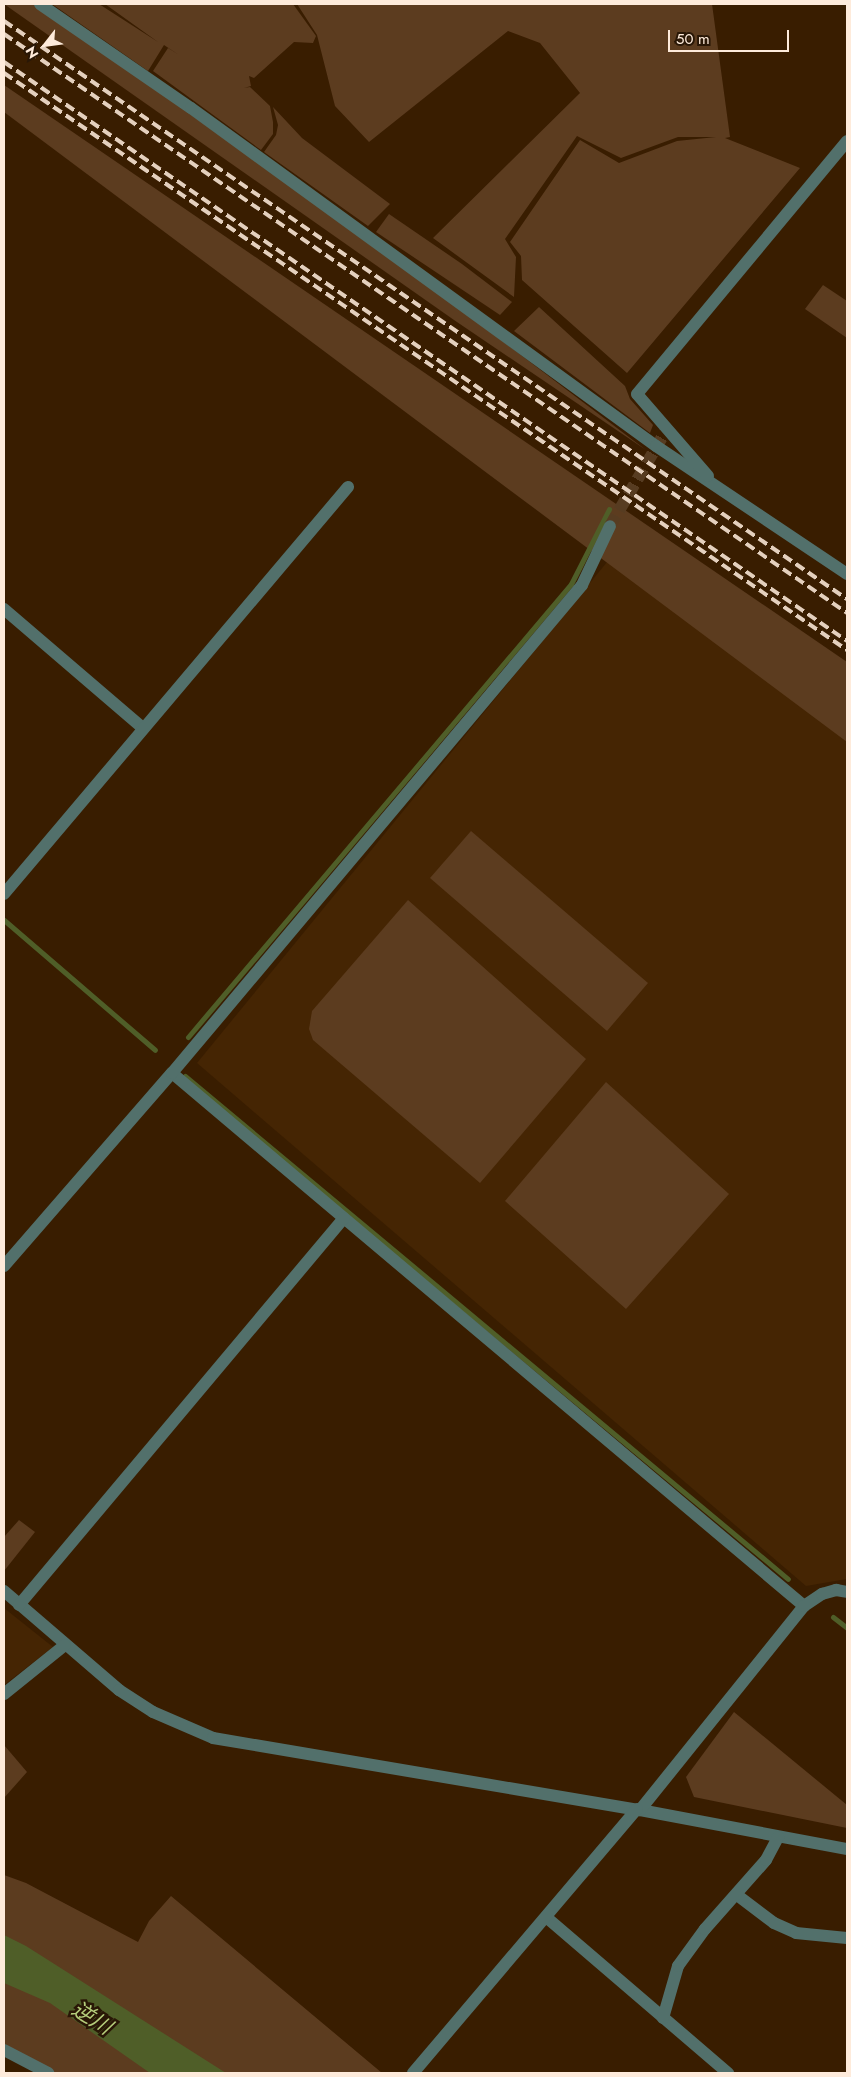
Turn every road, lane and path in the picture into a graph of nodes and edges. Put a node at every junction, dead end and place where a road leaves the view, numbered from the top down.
1 (40, 4) edge
2 (847, 141) edge
3 (716, 486) junction
4 (348, 487) dead end
5 (610, 526) tunnel mouth
6 (847, 574) edge
7 (4, 609) edge
8 (143, 728) junction
9 (4, 894) edge
10 (172, 1073) junction
11 (344, 1218) junction
12 (4, 1266) edge
13 (4, 1592) edge
14 (847, 1592) edge
15 (19, 1605) junction
16 (804, 1606) junction
17 (65, 1645) junction
18 (4, 1694) edge
19 (638, 1809) junction
20 (778, 1836) junction
21 (847, 1849) edge
22 (737, 1895) junction
23 (546, 1917) junction
24 (847, 1938) edge
25 (663, 2018) junction
26 (4, 2050) edge
27 (48, 2073) edge
28 (413, 2073) edge
29 (728, 2073) edge

1 - 3 street
2 - 3 street
3 - 6 street
4 - 8 street
5 - 10 street
7 - 8 street
8 - 9 street
10 - 11 street
10 - 12 street
11 - 15 street
11 - 16 street
13 - 15 street
14 - 16 street
15 - 17 street
16 - 19 street
17 - 18 street
17 - 19 street
19 - 20 street
19 - 23 street
20 - 21 street
20 - 22 street
22 - 24 street
22 - 25 street
23 - 25 street
23 - 28 street
25 - 29 street
26 - 27 street

